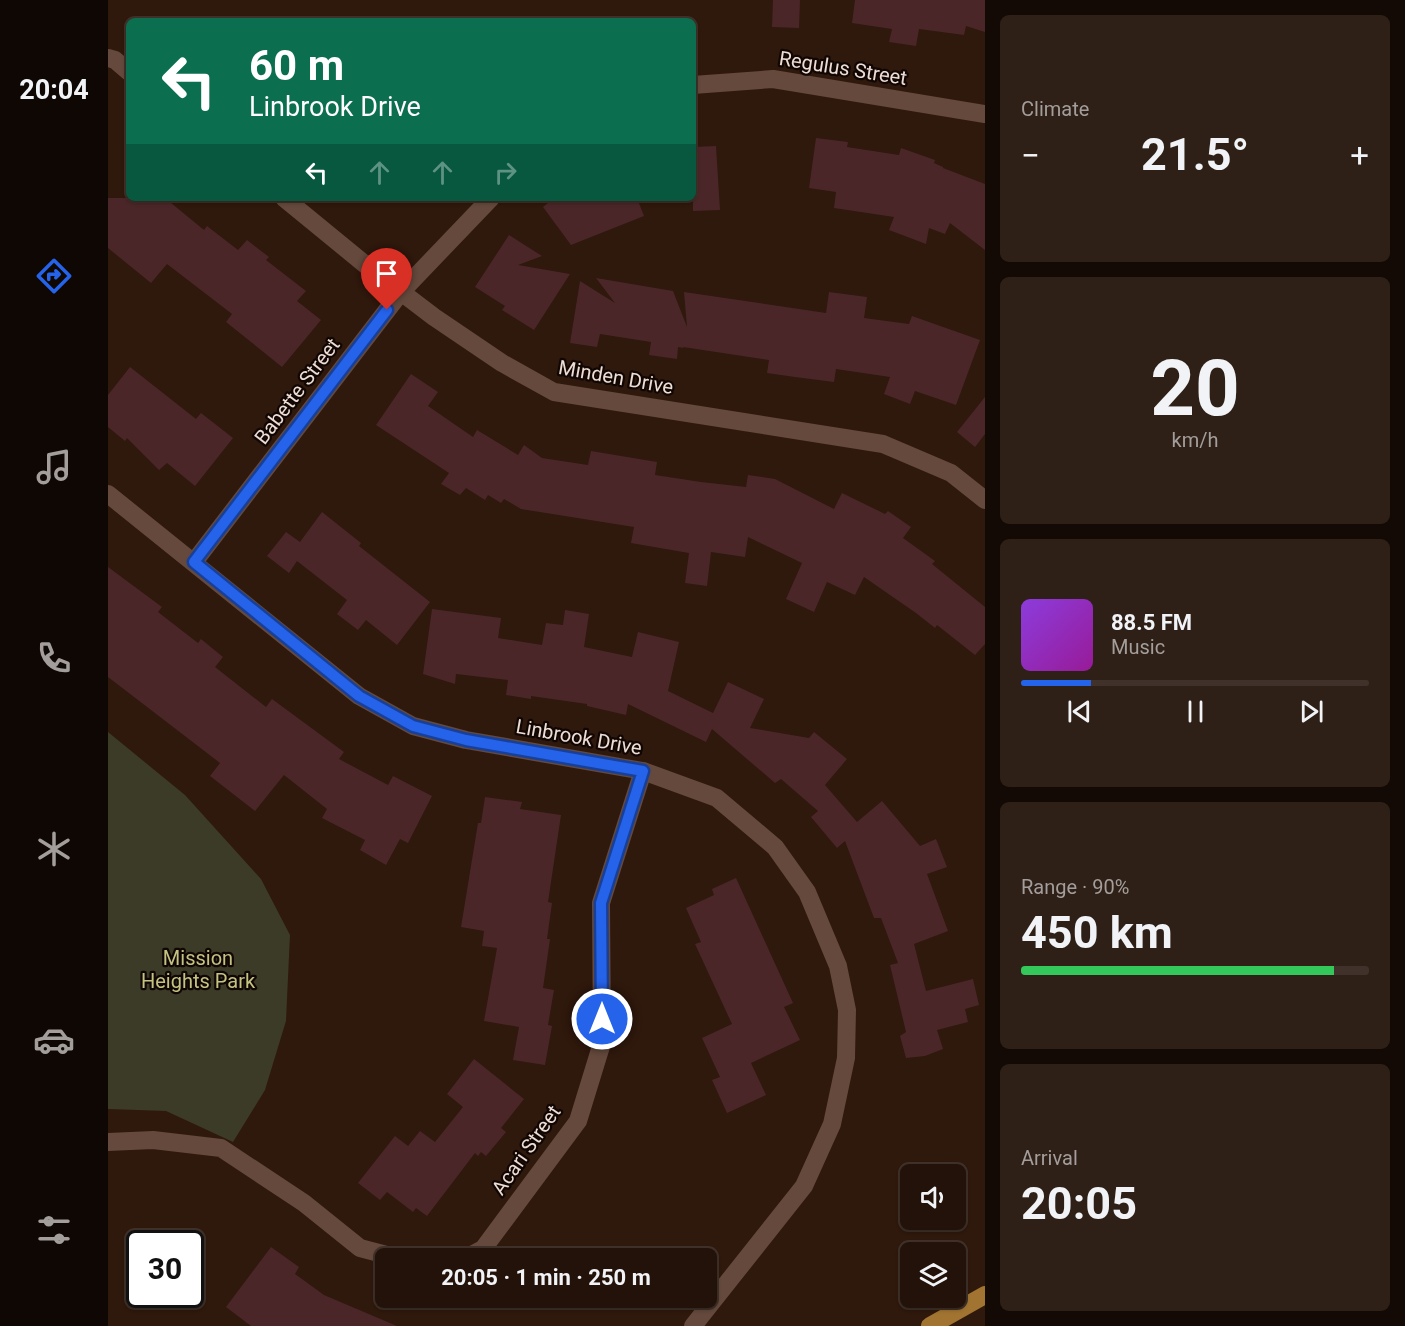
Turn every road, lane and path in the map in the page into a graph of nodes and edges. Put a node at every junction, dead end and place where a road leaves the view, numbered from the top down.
1 (696, 85) edge
2 (985, 114) edge
3 (288, 201) edge
4 (487, 201) edge
5 (401, 292) junction
6 (108, 494) edge
7 (985, 500) edge
8 (194, 562) junction
9 (643, 771) junction
10 (108, 1142) edge
11 (484, 1248) edge
12 (375, 1252) edge
13 (985, 1295) edge
14 (693, 1326) edge
15 (930, 1326) edge

1 - 2 street, Regulus Street
3 - 5 street, Minden Drive
4 - 5 street, Babette Street
5 - 7 street, Minden Drive
5 - 8 street, Babette Street
6 - 8 street, Linbrook Drive
8 - 9 street, Linbrook Drive
9 - 11 street, Acari Street
9 - 14 street, Linbrook Drive
10 - 12 street
13 - 15 main road

